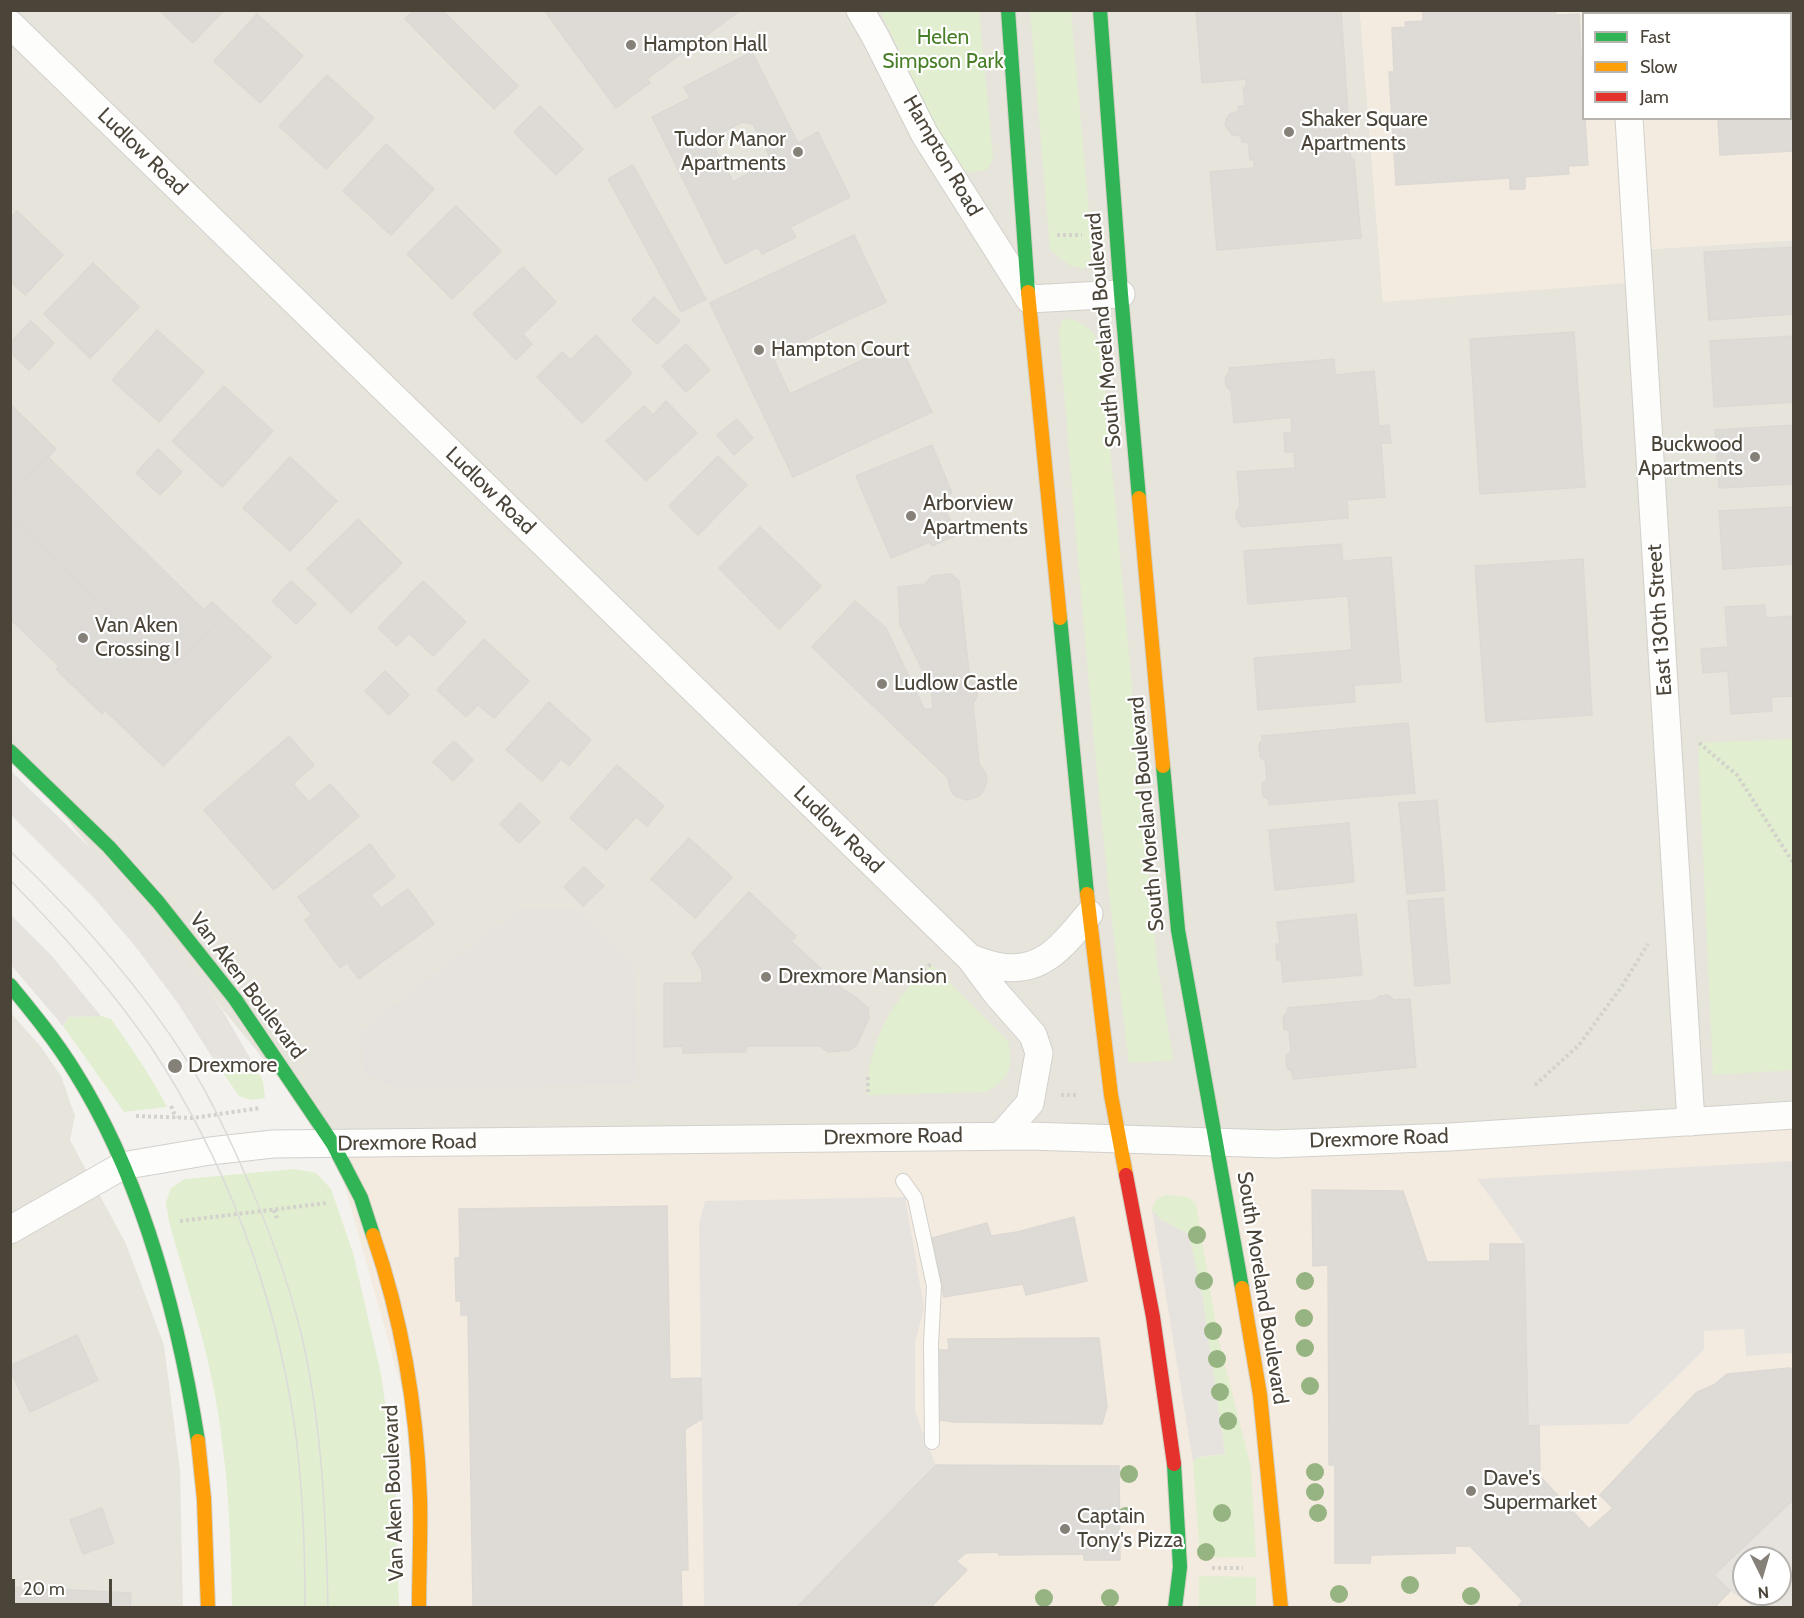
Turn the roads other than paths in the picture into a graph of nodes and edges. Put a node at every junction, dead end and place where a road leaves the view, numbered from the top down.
1 (860, 10) edge
2 (1008, 10) edge
3 (1100, 10) edge
4 (10, 24) edge
5 (1629, 120) edge
6 (1122, 294) junction
7 (1029, 299) junction
8 (10, 751) edge
9 (1089, 914) junction
10 (970, 958) junction
11 (10, 985) edge
12 (1794, 1115) edge
13 (1691, 1122) junction
14 (1001, 1136) junction
15 (1119, 1138) junction
16 (1217, 1143) junction
17 (333, 1144) junction
18 (122, 1166) junction
19 (903, 1181) dead end
20 (10, 1230) edge
21 (932, 1442) dead end
22 (208, 1608) edge
23 (419, 1608) edge
24 (1175, 1608) edge
25 (1281, 1608) edge

1 - 7 street, Hampton Road
2 - 7 street
3 - 6 street, South Moreland Boulevard
4 - 10 street, Ludlow Road
5 - 13 street, East 130th Street
6 - 7 street
6 - 16 street, South Moreland Boulevard
7 - 9 street
8 - 17 street, Van Aken Boulevard
9 - 10 street, Ludlow Road
9 - 15 street
10 - 14 street, Ludlow Road
11 - 18 street
12 - 13 street, Drexmore Road
13 - 16 street, Drexmore Road
14 - 15 street, Drexmore Road
14 - 17 street, Drexmore Road
15 - 16 street, Drexmore Road
15 - 24 street
16 - 25 street, South Moreland Boulevard
17 - 18 street, Drexmore Road
17 - 23 street, Van Aken Boulevard
18 - 20 street, Drexmore Road
18 - 22 street
19 - 21 lane

